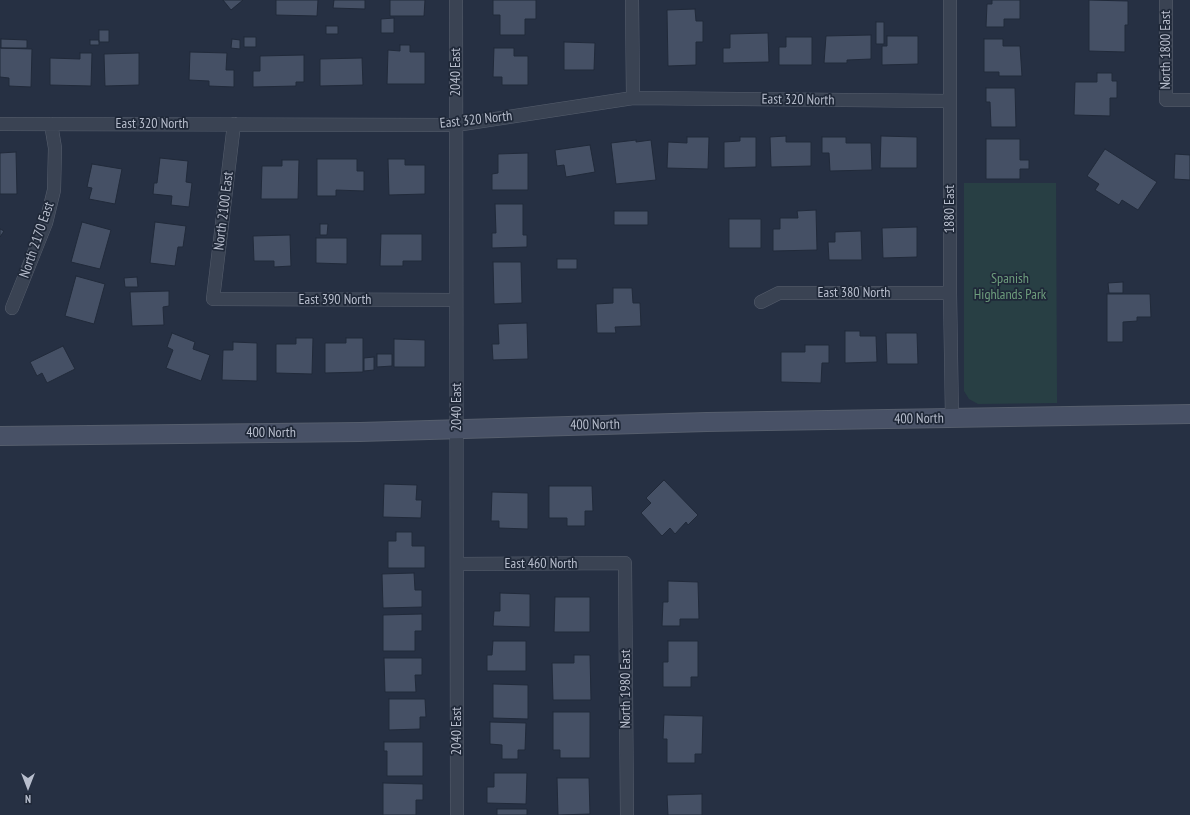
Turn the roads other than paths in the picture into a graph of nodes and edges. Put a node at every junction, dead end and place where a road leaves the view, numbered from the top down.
1 (456, 0) edge
2 (632, 0) edge
3 (950, 0) edge
4 (1166, 0) edge
5 (633, 98) junction
6 (1190, 100) edge
7 (950, 101) junction
8 (0, 124) edge
9 (51, 124) junction
10 (234, 124) junction
11 (456, 125) junction
12 (950, 293) junction
13 (213, 299) joint
14 (456, 300) junction
15 (761, 302) dead end
16 (12, 308) dead end
17 (1190, 414) edge
18 (952, 418) junction
19 (457, 428) junction
20 (0, 436) edge
21 (625, 563) joint
22 (457, 564) junction
23 (457, 815) edge
24 (627, 815) edge

1 - 11 street, 2040 East
2 - 5 street
3 - 7 street, 1880 East
4 - 6 street, North 1800 East
5 - 7 street, East 320 North
5 - 11 street, East 320 North
7 - 12 street, 1880 East
8 - 9 street, East 320 North
9 - 10 street, East 320 North
9 - 16 street, North 2170 East
10 - 11 street, East 320 North
10 - 13 street, North 2100 East
11 - 14 street, 2040 East
12 - 15 street, East 380 North
12 - 18 street, 1880 East
13 - 14 street, East 390 North
14 - 19 street, 2040 East
17 - 18 main road, 400 North
18 - 19 main road, 400 North
19 - 20 main road, 400 North
19 - 22 street, 2040 East
21 - 22 street, East 460 North
21 - 24 street, North 1980 East
22 - 23 street, 2040 East

